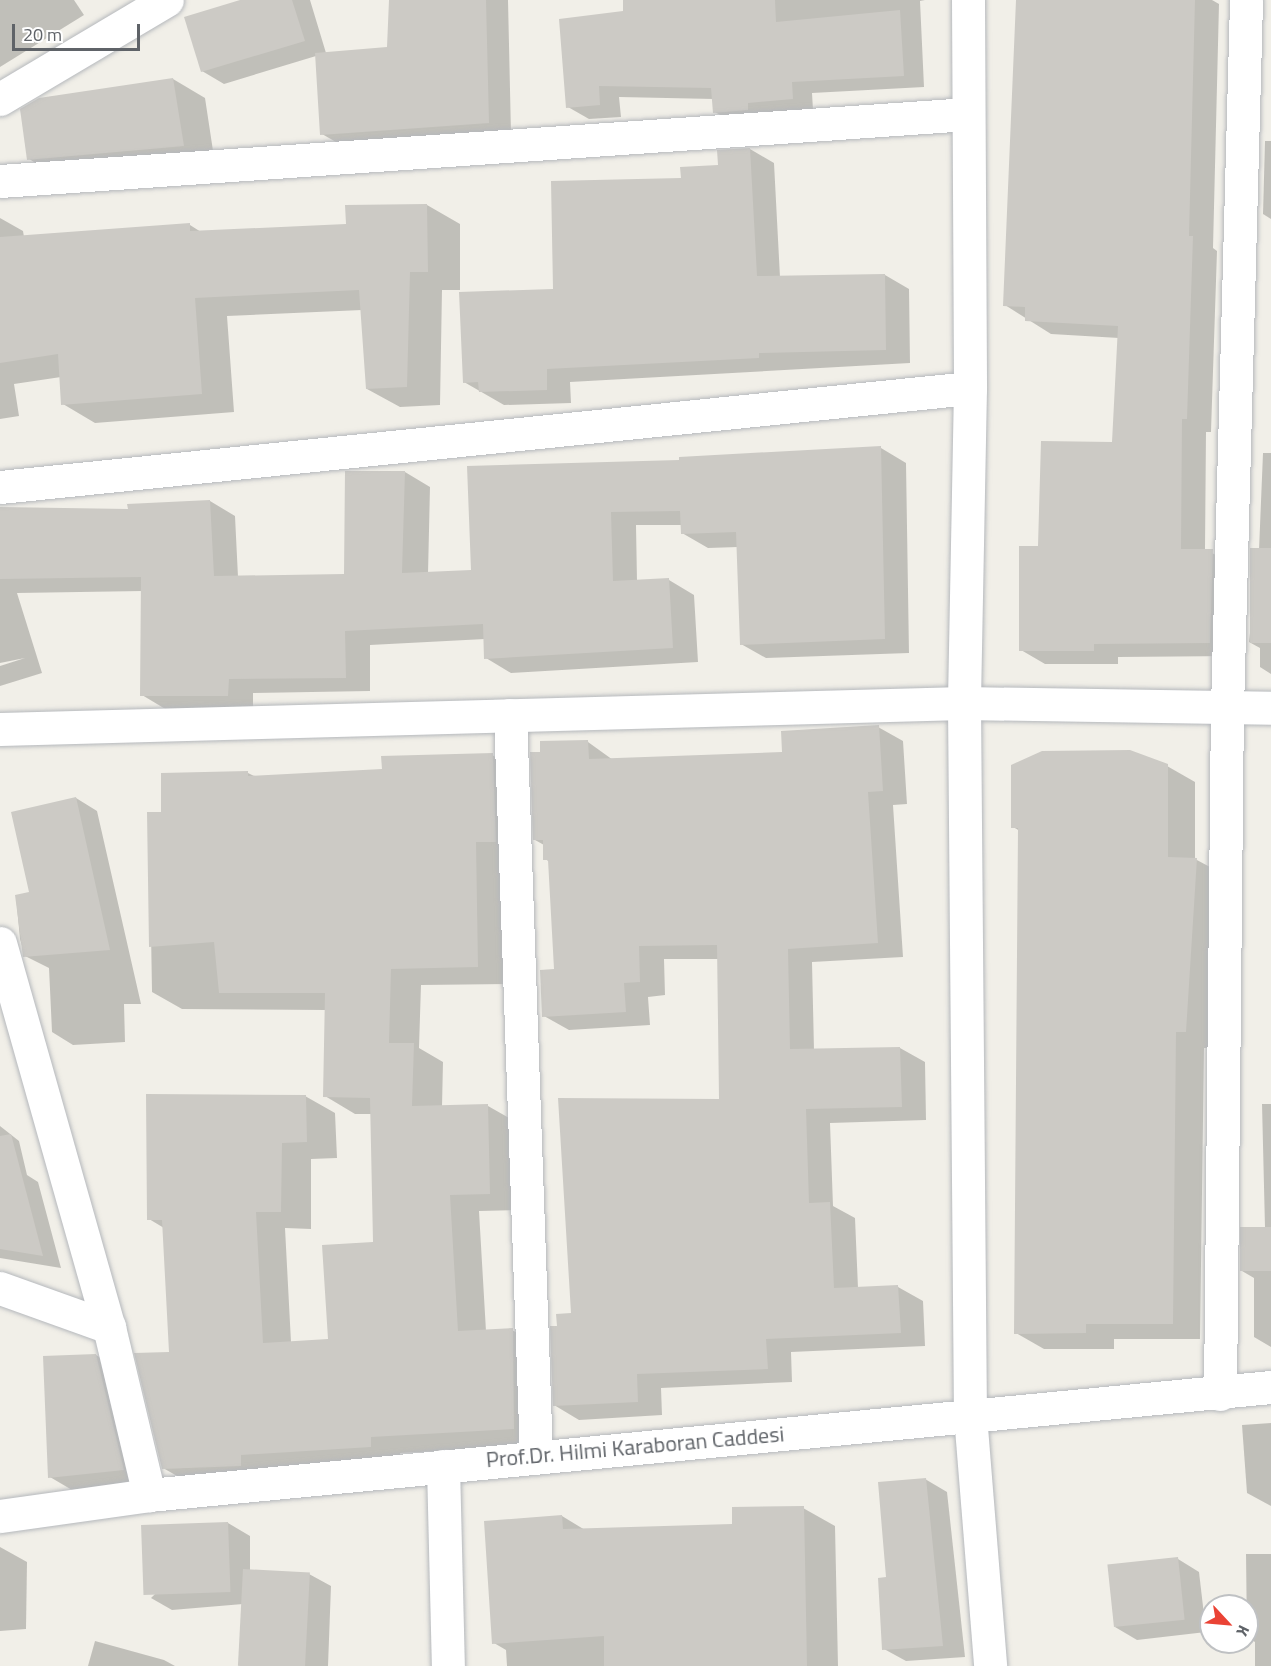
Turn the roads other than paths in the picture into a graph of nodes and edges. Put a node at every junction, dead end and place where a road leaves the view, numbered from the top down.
1 (167, 0) edge
2 (968, 0) edge
3 (1246, 0) edge
4 (0, 99) edge
5 (968, 114) junction
6 (0, 180) edge
7 (970, 388) junction
8 (0, 487) edge
9 (964, 703) junction
10 (1227, 708) junction
11 (1271, 708) edge
12 (510, 715) junction
13 (0, 729) edge
14 (0, 943) edge
15 (0, 1288) edge
16 (109, 1327) junction
17 (1271, 1387) edge
18 (1220, 1394) junction
19 (970, 1415) junction
20 (536, 1456) junction
21 (443, 1466) junction
22 (149, 1495) junction
23 (0, 1516) edge
24 (448, 1666) edge
25 (990, 1666) edge

1 - 4 street
2 - 5 street
3 - 10 street
5 - 6 street
5 - 7 street
7 - 8 street
7 - 9 street
9 - 10 street
9 - 12 street
9 - 19 street
10 - 11 street
10 - 18 street
12 - 13 street
12 - 20 street
14 - 16 street
15 - 16 street
16 - 22 street
17 - 18 street, Prof.Dr. Hilmi Karaboran Caddesi
18 - 19 street, Prof.Dr. Hilmi Karaboran Caddesi
19 - 20 street, Prof.Dr. Hilmi Karaboran Caddesi
19 - 25 street
20 - 21 street, Prof.Dr. Hilmi Karaboran Caddesi
21 - 22 street, Prof.Dr. Hilmi Karaboran Caddesi
21 - 24 street
22 - 23 street, Prof.Dr. Hilmi Karaboran Caddesi

